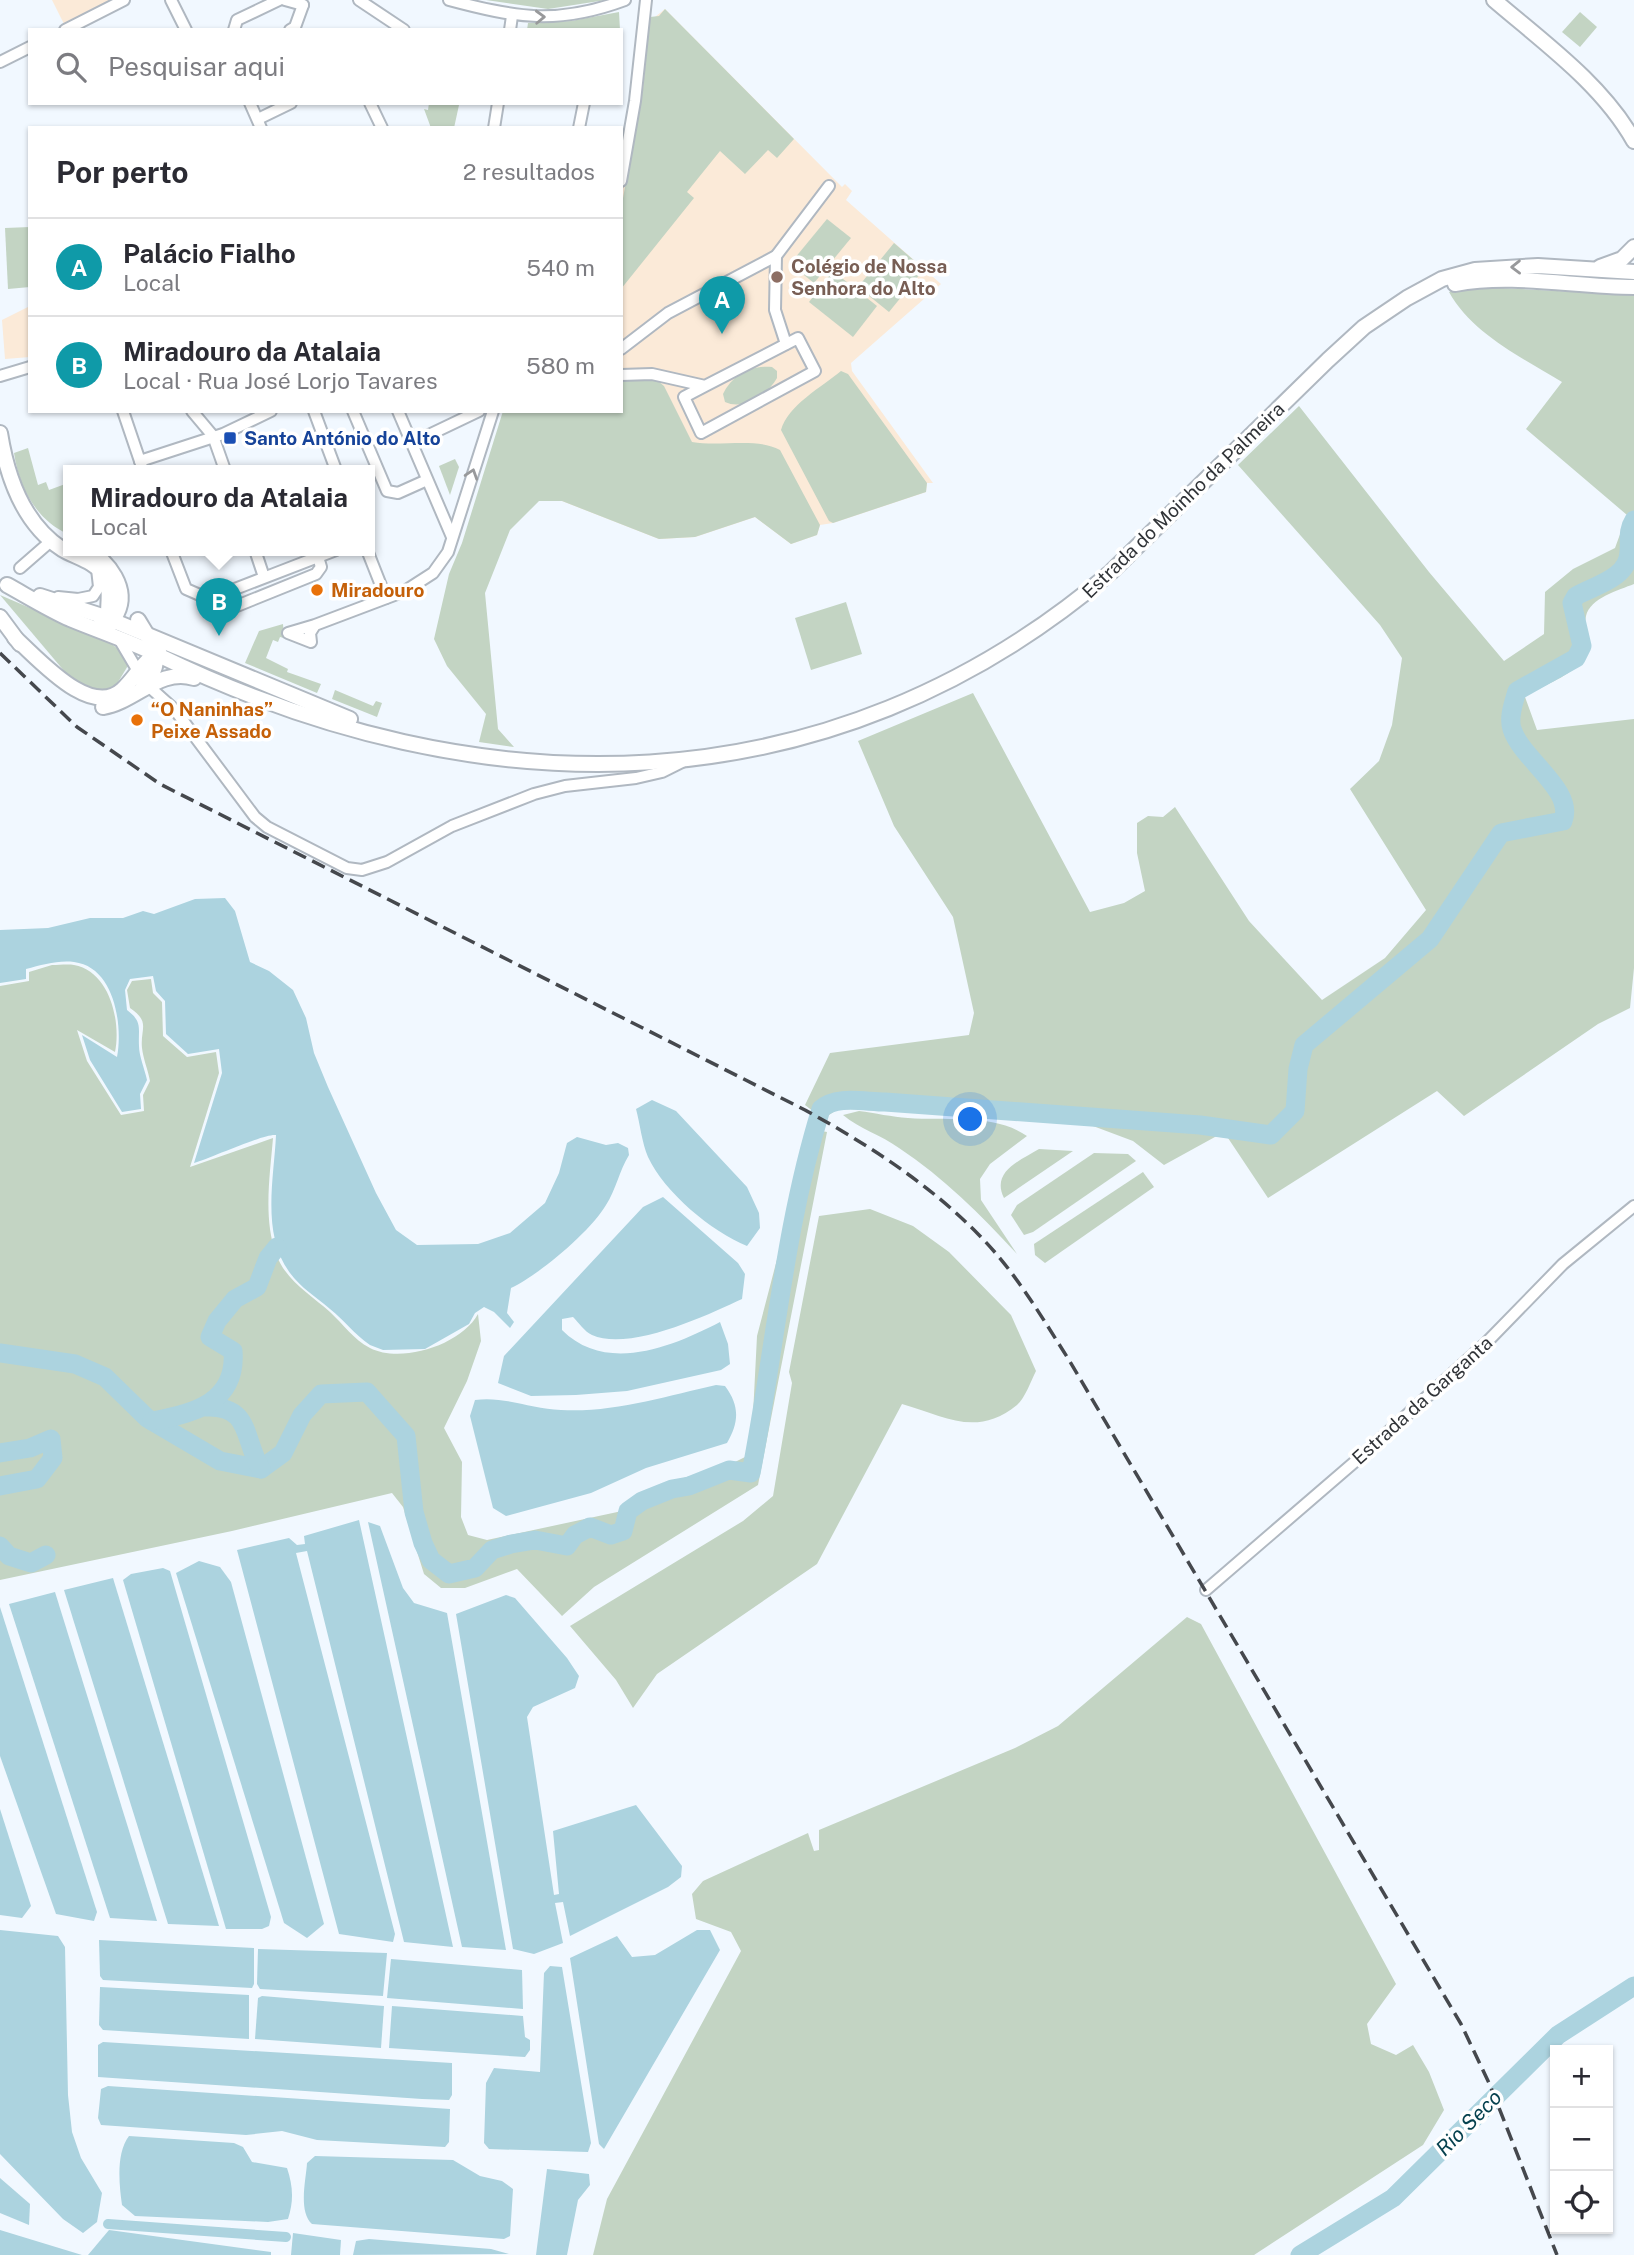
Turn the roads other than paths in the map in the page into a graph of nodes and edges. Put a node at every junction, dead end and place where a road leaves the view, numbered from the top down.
1 (124, 0) edge
2 (171, 0) edge
3 (279, 0) edge
4 (285, 0) edge
5 (314, 0) edge
6 (359, 0) edge
7 (449, 0) edge
8 (625, 0) edge
9 (646, 0) edge
10 (1494, 0) edge
11 (303, 5) junction
12 (512, 16) junction
13 (69, 28) edge
14 (185, 28) edge
15 (235, 28) edge
16 (293, 28) edge
17 (401, 28) edge
18 (510, 28) edge
19 (28, 48) edge
20 (0, 62) edge
21 (1586, 81) junction
22 (251, 105) edge
23 (288, 105) edge
24 (371, 105) edge
25 (498, 105) edge
26 (584, 105) edge
27 (260, 124) edge
28 (381, 126) edge
29 (494, 126) edge
30 (579, 126) edge
31 (1634, 129) edge
32 (1634, 141) edge
33 (623, 169) edge
34 (829, 186) dead end
35 (1634, 247) edge
36 (776, 256) junction
37 (1584, 270) junction
38 (1634, 272) edge
39 (1632, 287) edge
40 (1407, 298) junction
41 (786, 344) junction
42 (623, 347) edge
43 (28, 368) edge
44 (623, 375) edge
45 (0, 376) edge
46 (705, 386) junction
47 (124, 413) edge
48 (194, 413) edge
49 (266, 413) edge
50 (315, 413) edge
51 (354, 413) edge
52 (399, 413) edge
53 (475, 413) edge
54 (491, 416) edge
55 (0, 433) edge
56 (213, 436) junction
57 (412, 443) junction
58 (142, 465) edge
59 (223, 465) edge
60 (334, 465) edge
61 (427, 480) junction
62 (20, 499) junction
63 (452, 537) junction
64 (63, 540) edge
65 (51, 541) junction
66 (63, 545) edge
67 (173, 556) edge
68 (257, 556) edge
69 (322, 556) edge
70 (370, 556) edge
71 (95, 557) edge
72 (318, 558) junction
73 (20, 568) dead end
74 (264, 577) junction
75 (116, 578) junction
76 (9, 585) edge
77 (386, 598) junction
78 (209, 599) junction
79 (37, 601) junction
80 (0, 617) edge
81 (108, 619) junction
82 (138, 620) junction
83 (316, 625) junction
84 (147, 634) junction
85 (15, 638) junction
86 (118, 639) junction
87 (174, 646) junction
88 (138, 669) junction
89 (153, 675) junction
90 (293, 695) junction
91 (263, 699) junction
92 (454, 752) junction
93 (686, 760) junction
94 (1634, 1206) edge
95 (1206, 1590) dead end

1 - 13 street
2 - 14 street
3 - 15 street
4 - 11 street
5 - 11 street
6 - 17 street
7 - 12 street
12 -> 8 street
9 - 33 street
10 - 21 main road
11 - 16 street
12 - 18 street
19 - 20 street
21 - 31 main road
21 - 32 main road
22 - 27 street
23 - 27 street
24 - 28 street
25 - 29 street
26 - 30 street
34 - 36 street
35 - 37 main road
36 - 41 street
36 - 42 street
37 - 38 main road, Estrada do Moinho da Palmeira
37 -> 40 main road, Estrada do Moinho da Palmeira
39 - 40 main road, Estrada do Moinho da Palmeira
40 - 93 main road, Estrada do Moinho da Palmeira
41 - 46 street
41 - 46 street
43 - 45 street
44 - 46 street
47 - 58 street
48 - 56 street
49 - 56 street
50 - 60 street
51 - 61 street
52 - 57 street
53 - 57 street
63 -> 54 street
55 - 62 main road
56 - 58 street
56 - 59 street
57 - 61 street
61 - 63 street
62 - 64 main road
62 - 65 main road
63 - 77 street
65 - 66 main road
65 - 73 street
67 - 78 street
68 - 74 street
69 - 72 street
70 - 77 street
71 - 75 main road
71 - 76 street
71 - 81 main road
72 - 74 street
72 - 78 street
74 - 78 street
75 - 81 main road
75 - 82 main road
76 - 79 main road, Estrada do Moinho da Palmeira
76 - 81 main road, Estrada do Moinho da Palmeira
77 - 83 street
79 - 81 main road
79 - 86 main road, Estrada do Moinho da Palmeira
80 - 85 main road
81 - 84 main road, Estrada do Moinho da Palmeira
81 - 86 main road
82 - 84 main road
82 - 87 main road
83 - 83 street
84 - 87 main road, Estrada do Moinho da Palmeira
84 - 89 main road
85 - 88 main road
85 - 89 main road
86 - 88 street
86 - 89 main road, Estrada do Moinho da Palmeira
87 - 90 main road, Estrada do Moinho da Palmeira
88 - 89 main road
88 - 89 street
89 - 90 main road
89 - 91 main road, Estrada do Moinho da Palmeira
89 - 91 main road
89 - 93 street
90 - 92 main road, Estrada do Moinho da Palmeira
91 - 92 main road, Estrada do Moinho da Palmeira
92 - 93 main road, Estrada do Moinho da Palmeira
94 - 95 street, Estrada da Garganta

